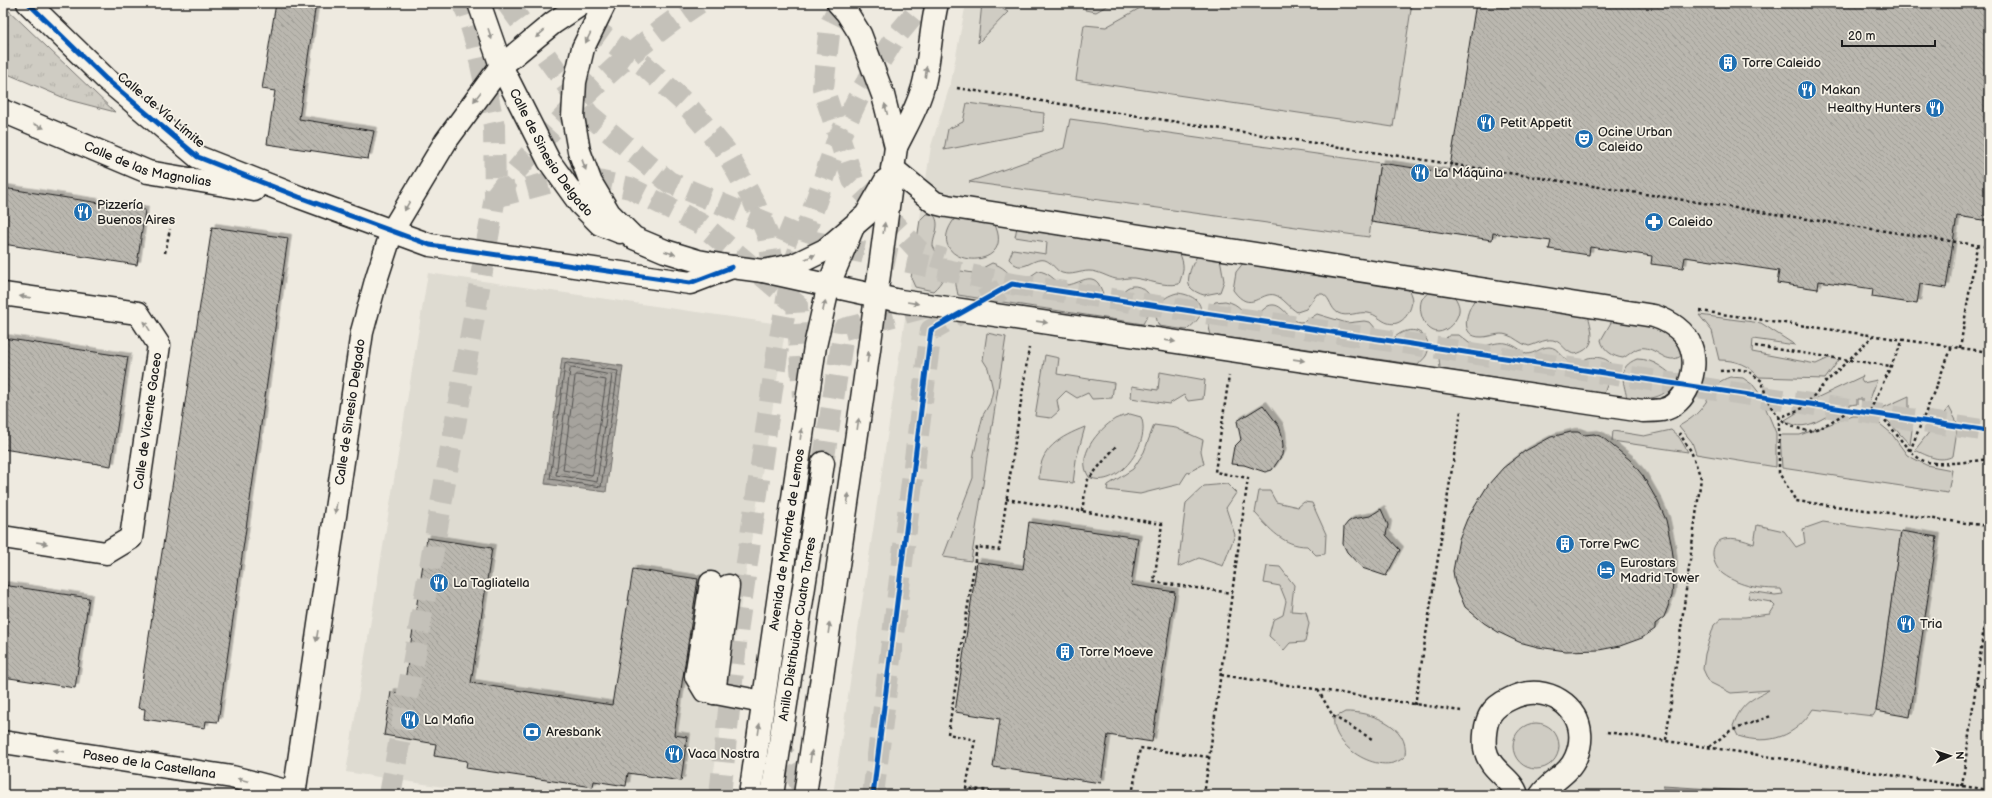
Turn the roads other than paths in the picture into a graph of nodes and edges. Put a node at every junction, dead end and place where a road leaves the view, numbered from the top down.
1 (28, 3) edge
2 (479, 3) edge
3 (583, 3) edge
4 (605, 3) edge
5 (838, 3) edge
6 (937, 3) edge
7 (501, 66) junction
8 (3, 111) edge
9 (896, 147) junction
10 (892, 168) junction
11 (298, 198) junction
12 (854, 226) junction
13 (392, 231) junction
14 (634, 238) junction
15 (732, 267) junction
16 (763, 271) junction
17 (828, 284) junction
18 (3, 294) edge
19 (875, 294) junction
20 (823, 463) tunnel mouth
21 (3, 537) edge
22 (720, 585) dead end
23 (763, 702) junction
24 (3, 742) edge
25 (296, 794) edge
26 (750, 795) edge
27 (772, 795) edge
28 (805, 795) edge
29 (1517, 795) edge
30 (1541, 795) edge

1 - 11 street, Calle de Vía Límite
2 -> 7 street, Calle de Sinesio Delgado
3 -> 7 street
4 -> 14 street, Avenida de Monforte de Lemos
9 -> 5 street, Avenida de Monforte de Lemos
9 -> 6 street, Avenida de Monforte de Lemos
7 -> 13 street, Calle de Sinesio Delgado
7 - 14 street, Calle de Sinesio Delgado
8 -> 11 street, Calle de las Magnolias
9 - 10 street, Avenida de Monforte de Lemos
10 - 12 street, Avenida de Monforte de Lemos
19 -> 10 street, Avenida de Monforte de Lemos
19 -> 10 street
11 - 13 street, Calle de Vía Límite
16 -> 12 street, Avenida de Monforte de Lemos
12 - 17 street, Avenida de Monforte de Lemos
13 - 15 street, Calle de Vía Límite
13 -> 25 street, Calle de Sinesio Delgado
14 -> 15 street, Avenida de Monforte de Lemos
15 - 16 street, Avenida de Monforte de Lemos
16 - 17 street, Avenida de Monforte de Lemos
17 - 19 street, Avenida de Monforte de Lemos
23 -> 17 street, Avenida de Monforte de Lemos
21 -> 18 street, Calle de Vicente Gaceo
28 -> 19 street, Avenida de Monforte de Lemos
20 - 27 street, Anillo Distribuidor Cuatro Torres
22 - 23 street
26 -> 23 street, Avenida de Monforte de Lemos
25 -> 24 street, Paseo de la Castellana
29 - 30 street

